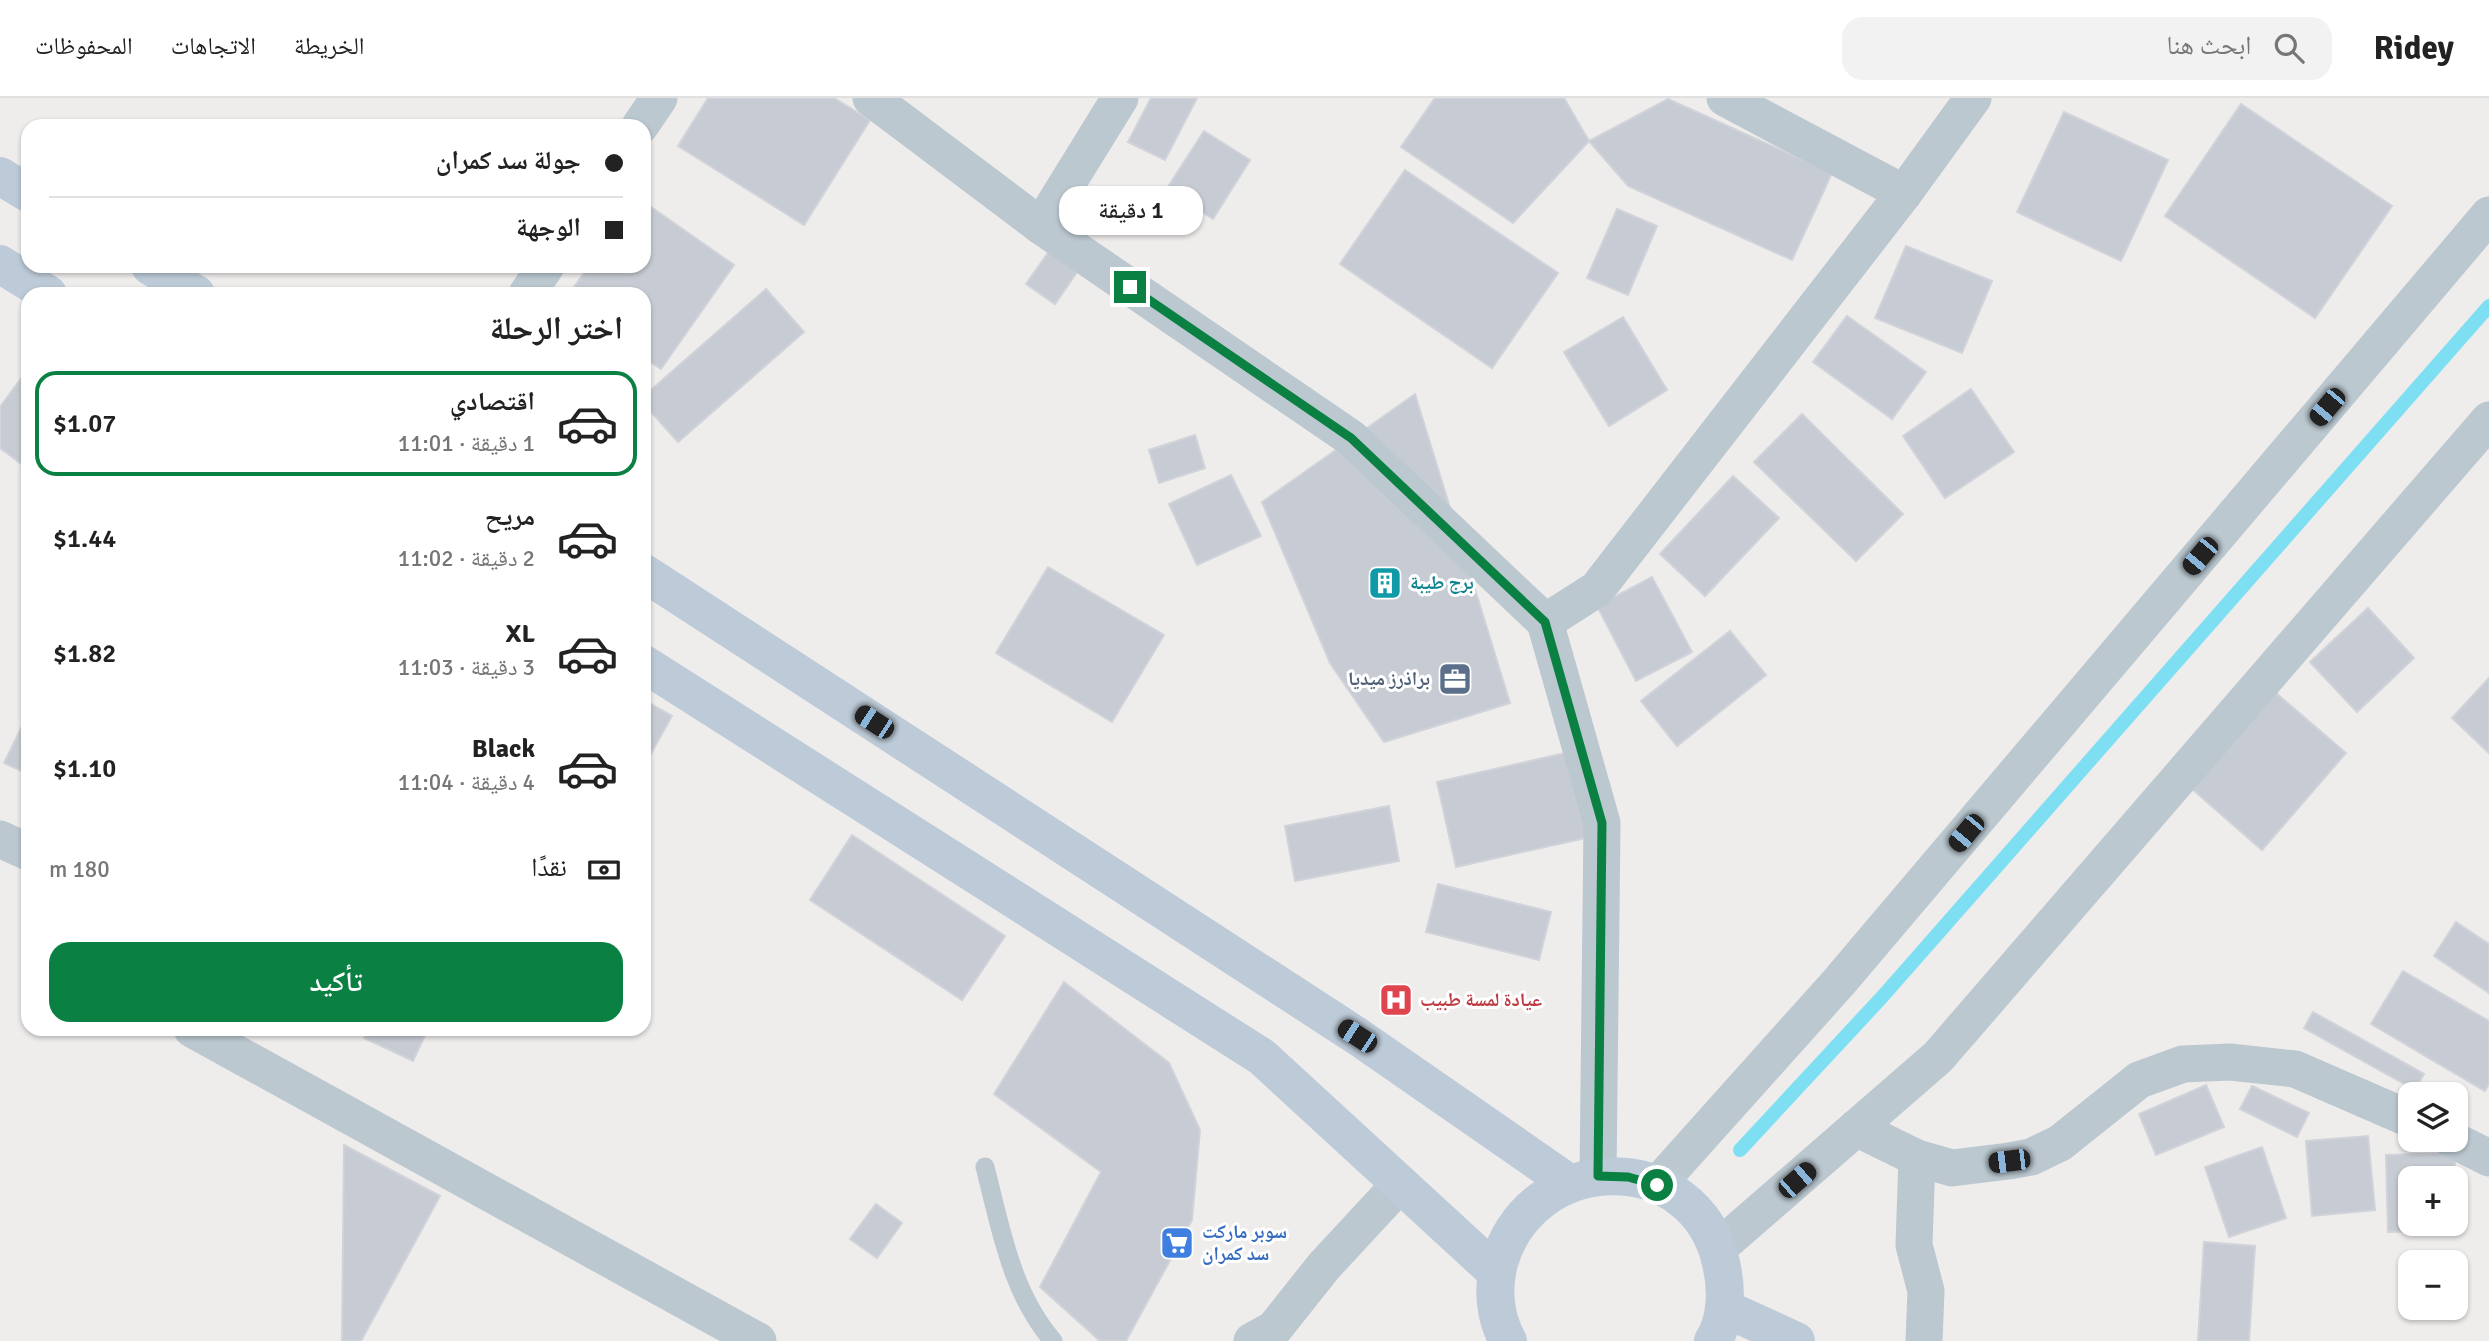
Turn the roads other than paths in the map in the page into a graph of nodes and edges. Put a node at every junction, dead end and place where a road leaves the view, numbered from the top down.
1 (659, 98) edge
2 (871, 98) edge
3 (1120, 98) edge
4 (1725, 98) edge
5 (1973, 98) edge
6 (645, 119) edge
7 (0, 176) edge
8 (21, 189) edge
9 (1904, 193) junction
10 (2489, 215) edge
11 (1041, 226) junction
12 (0, 264) edge
13 (162, 273) edge
14 (37, 287) edge
15 (184, 287) edge
16 (2489, 420) edge
17 (651, 578) edge
18 (1545, 622) junction
19 (651, 668) edge
20 (0, 839) edge
21 (21, 849) edge
22 (205, 1036) edge
23 (2398, 1114) edge
24 (1856, 1128) junction
25 (2468, 1148) edge
26 (1917, 1158) junction
27 (2489, 1158) edge
28 (985, 1167) dead end
29 (1583, 1179) junction
30 (1400, 1184) junction
31 (1657, 1185) junction
32 (1718, 1248) junction
33 (1497, 1273) junction
34 (1719, 1324) edge
35 (758, 1341) edge
36 (1053, 1341) edge
37 (1252, 1341) edge
38 (1508, 1341) edge
39 (1796, 1341) edge
40 (1923, 1341) edge

1 - 6 street
2 - 11 street
3 - 11 street
4 - 9 street
5 - 9 street
7 - 8 main road
9 - 18 street
10 - 31 street
11 - 18 street
12 - 14 main road
13 - 15 main road
16 - 24 street
17 - 29 main road
18 - 29 street
19 - 30 main road
20 - 21 street
22 - 35 street
23 - 26 street
24 - 26 street
24 - 32 street
25 - 27 street
26 - 40 street
28 - 36 lane
29 - 31 main road
29 - 33 main road
30 - 33 main road
30 - 37 street
31 - 32 main road
32 - 34 main road
33 - 38 main road
34 - 39 main road

